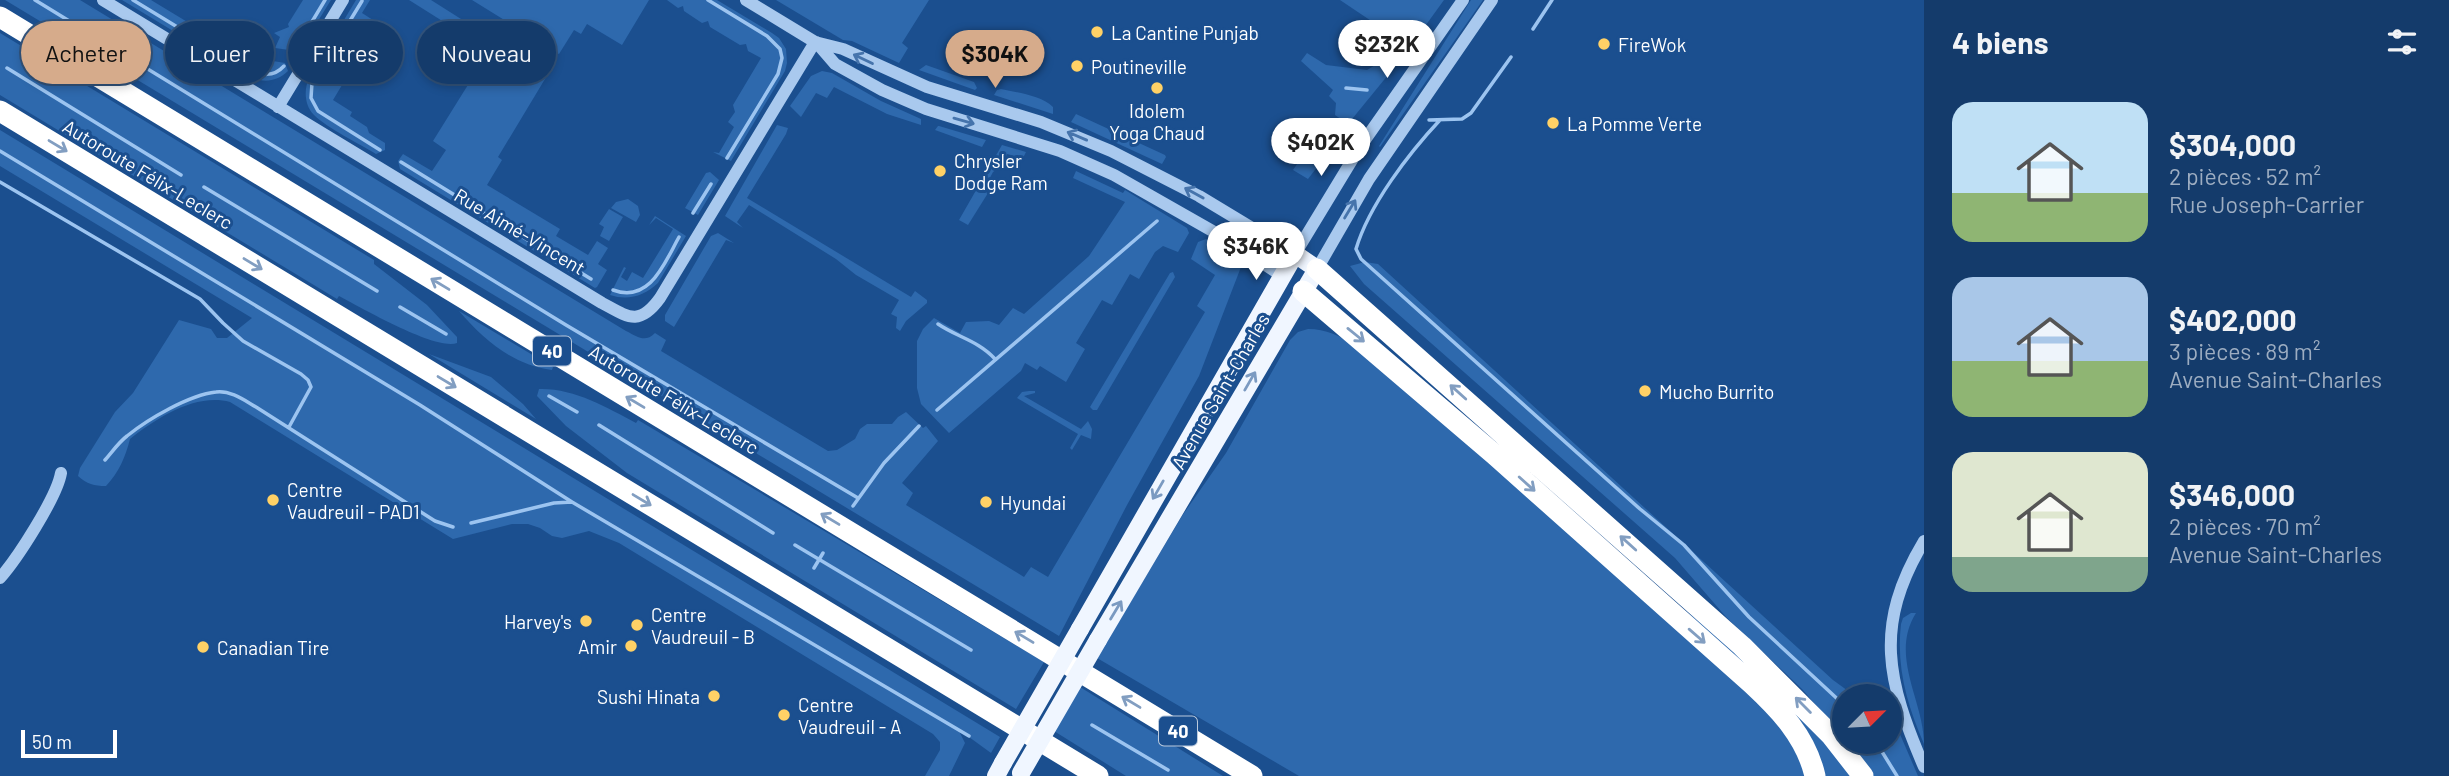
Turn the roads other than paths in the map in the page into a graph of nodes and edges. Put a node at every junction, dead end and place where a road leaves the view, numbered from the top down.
1 (103, 0) edge
2 (343, 0) edge
3 (746, 0) edge
4 (1462, 0) edge
5 (1492, 0) edge
6 (0, 17) edge
7 (815, 42) junction
8 (278, 107) junction
9 (0, 111) edge
10 (1295, 254) junction
11 (1317, 269) junction
12 (1282, 276) junction
13 (1303, 291) junction
14 (61, 473) dead end
15 (1924, 541) edge
16 (0, 578) edge
17 (1924, 767) edge
18 (1000, 770) edge
19 (1020, 774) edge
20 (1098, 776) edge
21 (1252, 776) edge
22 (1815, 776) edge
23 (1863, 776) edge

1 - 8 street, Rue Aimé-Vincent
2 - 8 street
3 - 7 street
4 - 10 street, Avenue Saint-Charles
11 -> 5 street, Avenue Saint-Charles
21 -> 6 highway, Autoroute Félix-Leclerc / 40
7 - 8 street, Rue Aimé-Vincent
10 -> 7 street
7 -> 12 street
9 -> 20 highway, Autoroute Félix-Leclerc
10 - 11 main road
10 - 12 main road, Avenue Saint-Charles
11 - 13 main road, Avenue Saint-Charles
23 -> 11 highway
12 - 13 main road
12 -> 18 main road, Avenue Saint-Charles, bridge
19 -> 13 main road, Avenue Saint-Charles, bridge
13 -> 22 highway
14 - 16 street
15 - 17 street

